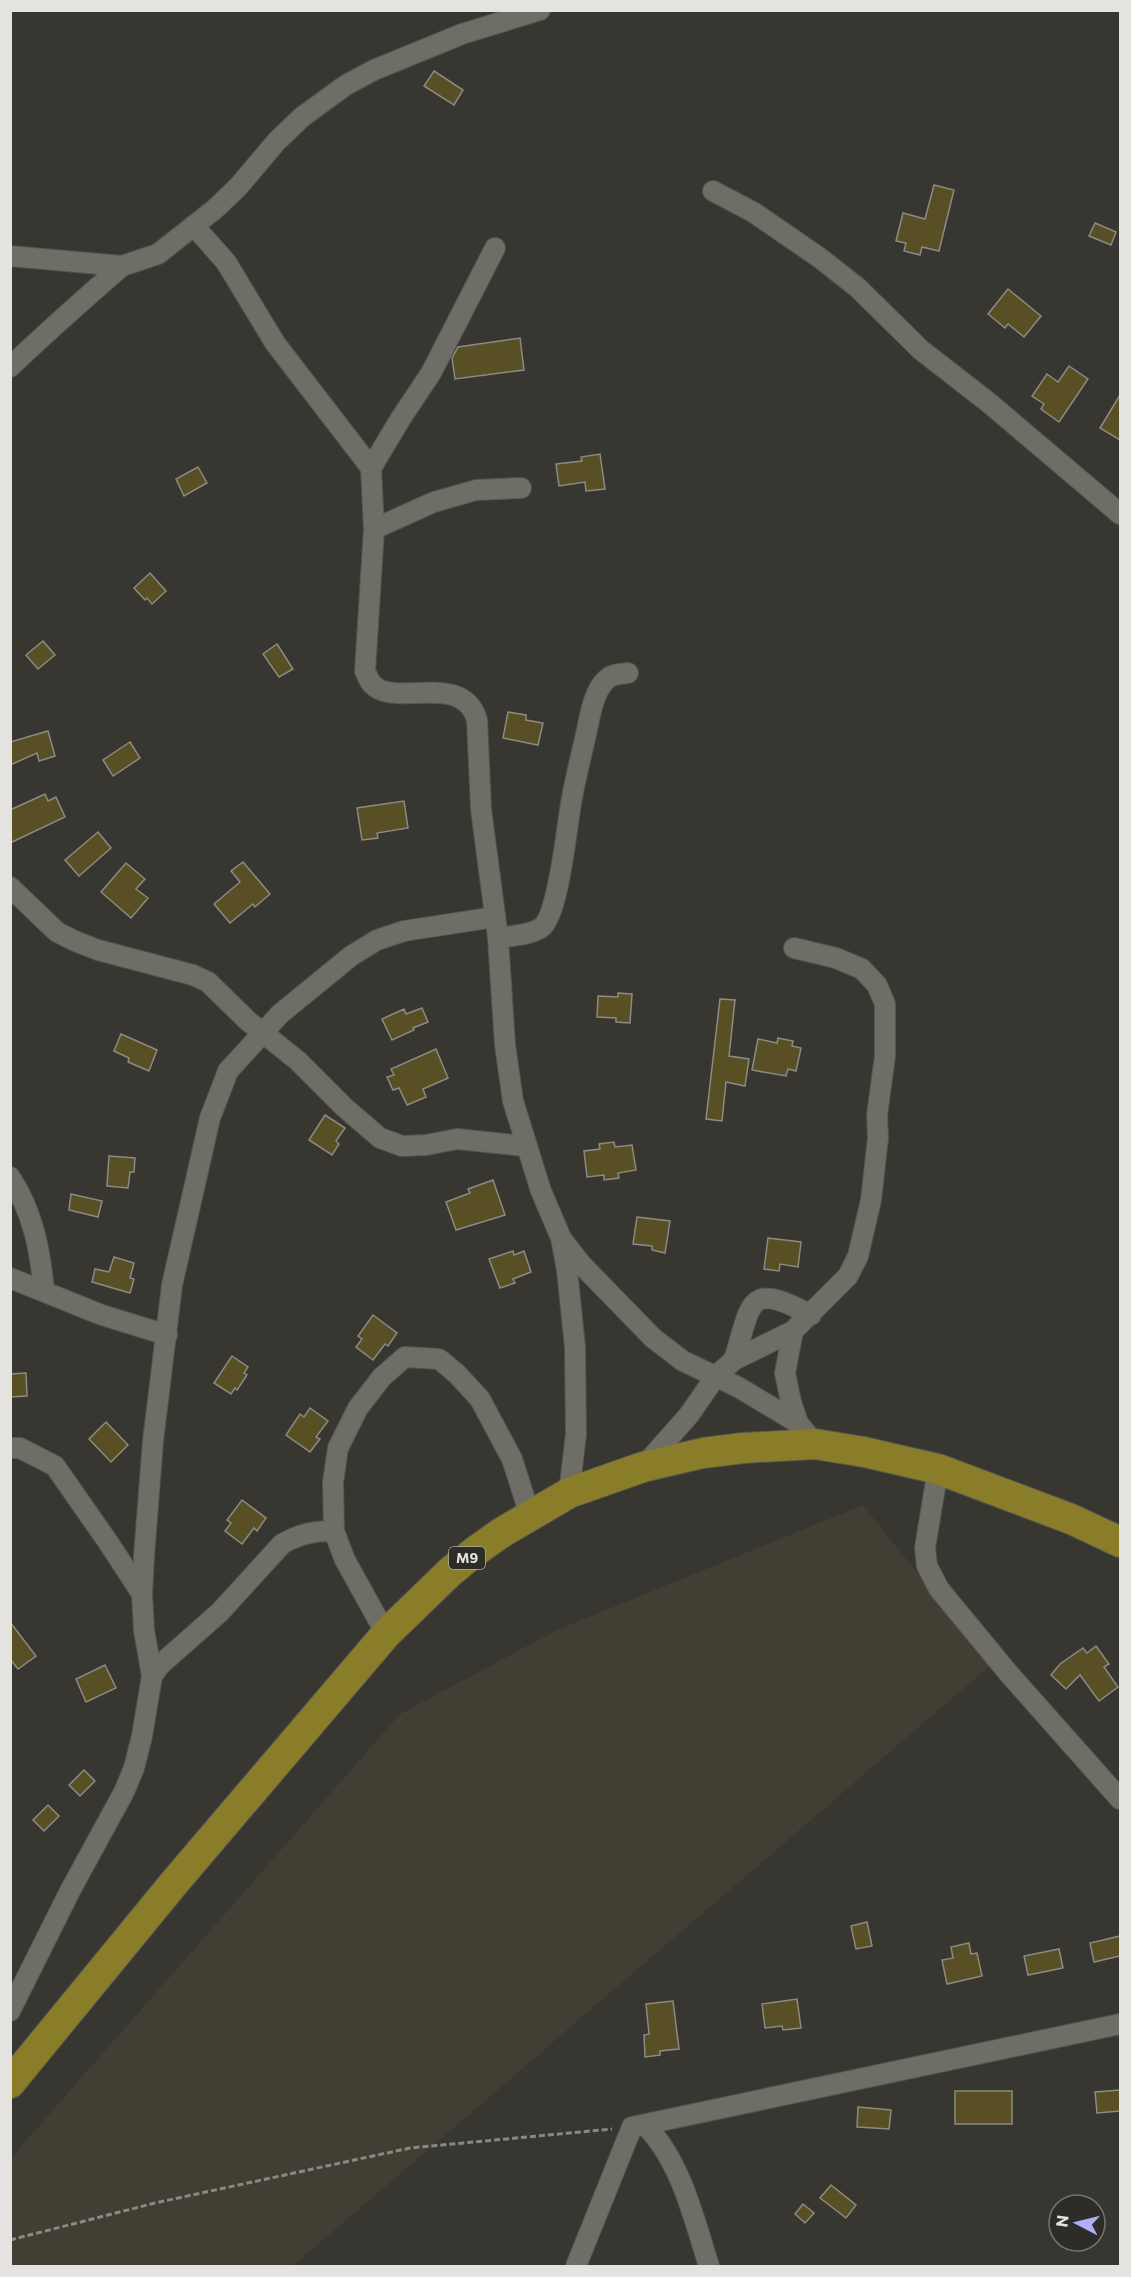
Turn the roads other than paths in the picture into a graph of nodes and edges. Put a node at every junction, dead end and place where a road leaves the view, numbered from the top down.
1 (540, 10) edge
2 (713, 191) dead end
3 (194, 226) junction
4 (495, 248) dead end
5 (10, 256) edge
6 (122, 266) junction
7 (10, 367) edge
8 (371, 468) junction
9 (521, 488) dead end
10 (1120, 514) edge
11 (374, 530) junction
12 (628, 673) dead end
13 (10, 887) edge
14 (495, 916) junction
15 (498, 939) junction
16 (794, 948) dead end
17 (262, 1034) junction
18 (525, 1146) junction
19 (10, 1177) edge
20 (561, 1238) junction
21 (10, 1278) edge
22 (44, 1291) junction
23 (811, 1315) junction
24 (793, 1331) junction
25 (167, 1335) junction
26 (735, 1360) junction
27 (716, 1376) junction
28 (807, 1434) junction
29 (10, 1448) edge
30 (643, 1467) junction
31 (938, 1469) junction
32 (569, 1493) junction
33 (530, 1515) junction
34 (334, 1532) junction
35 (1120, 1542) edge
36 (142, 1594) junction
37 (387, 1634) junction
38 (152, 1677) junction
39 (1120, 1798) edge
40 (10, 2011) edge
41 (1120, 2024) edge
42 (10, 2083) edge
43 (639, 2126) junction
44 (576, 2266) edge
45 (709, 2266) edge

1 - 3 street
2 - 10 street
3 - 6 street
3 - 8 street
4 - 8 street
5 - 6 street
6 - 7 street
8 - 11 street
9 - 11 street
11 - 14 street
12 - 15 street
13 - 17 street
14 - 15 street
14 - 17 street
15 - 18 street
16 - 23 street
17 - 18 street
17 - 25 street
18 - 20 street
19 - 22 street
20 - 27 street
20 - 32 street
21 - 22 street
22 - 25 street
23 - 24 street
23 - 26 street
24 - 26 street
24 - 28 street
25 - 36 street
26 - 27 street
27 - 28 street
27 - 30 street
28 - 30 main road, M9
28 - 31 main road, M9
29 - 36 street
30 - 32 main road, M9
31 - 35 main road, M9
31 - 39 street
32 - 33 main road, M9
33 - 34 street
33 - 37 main road, M9
34 - 37 street
34 - 38 street
36 - 38 street
37 - 42 main road, M9
38 - 40 street
41 - 43 street
43 - 44 street
43 - 45 street

